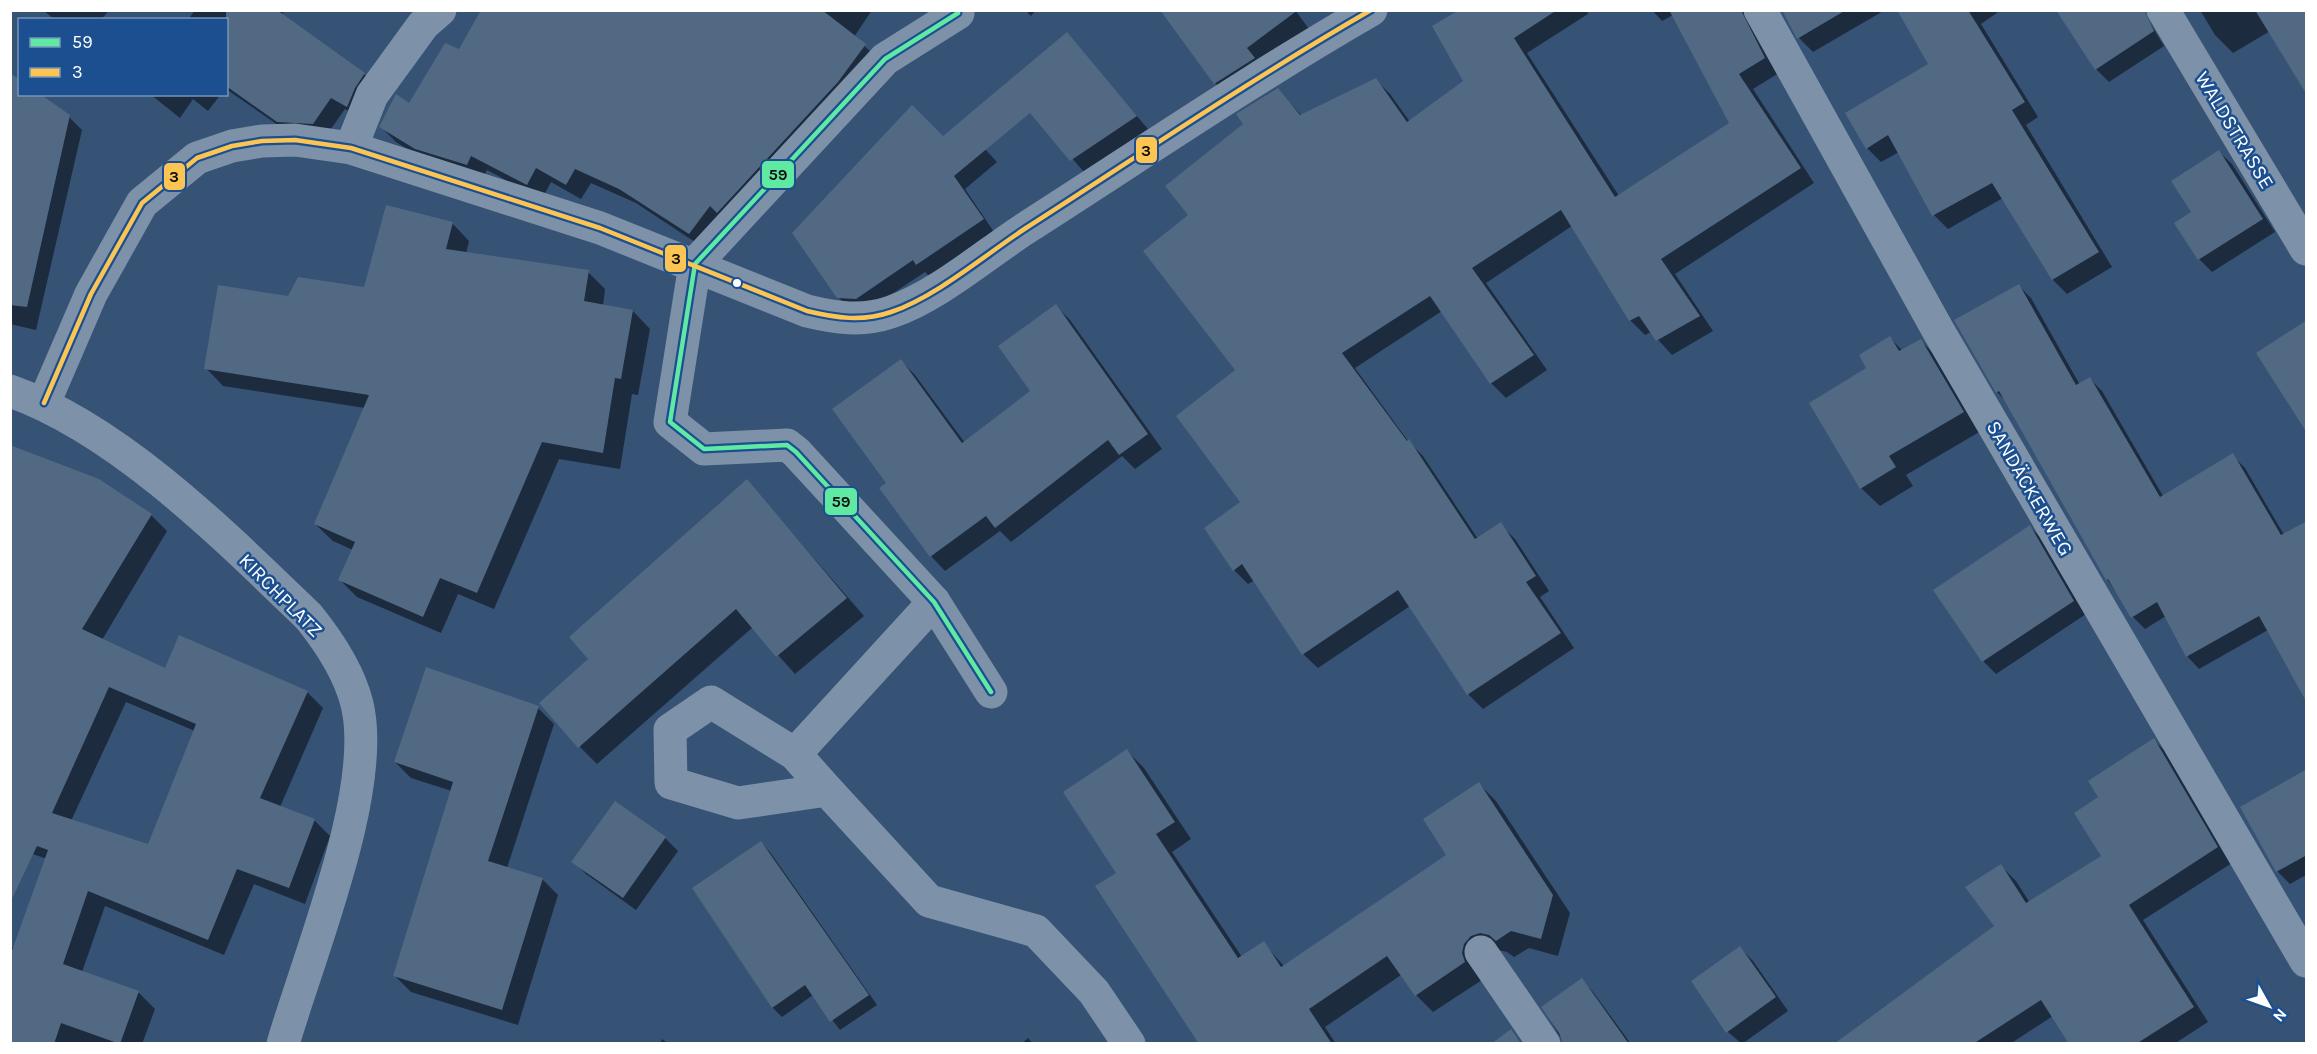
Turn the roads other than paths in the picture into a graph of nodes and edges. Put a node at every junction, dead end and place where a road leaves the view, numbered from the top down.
1 (440, 10) edge
2 (1371, 10) edge
3 (1760, 10) edge
4 (2163, 10) edge
5 (958, 13) dead end
6 (351, 148) junction
7 (2307, 249) edge
8 (695, 264) junction
9 (10, 391) edge
10 (44, 403) junction
11 (934, 602) junction
12 (991, 692) dead end
13 (795, 754) junction
14 (827, 790) junction
15 (1481, 952) dead end
16 (2307, 961) edge
17 (283, 1044) edge
18 (1129, 1044) edge
19 (1544, 1044) edge

1 - 6 street
2 - 8 street
3 - 16 street, SANDÄCKERWEG
4 - 7 street, WALDSTRASSE
5 - 8 street
6 - 8 street
6 - 10 street
8 - 11 street
9 - 10 street, KIRCHPLATZ
10 - 17 street, KIRCHPLATZ
11 - 12 street
11 - 13 street
13 - 14 street
13 - 14 street
14 - 18 street
15 - 19 street

